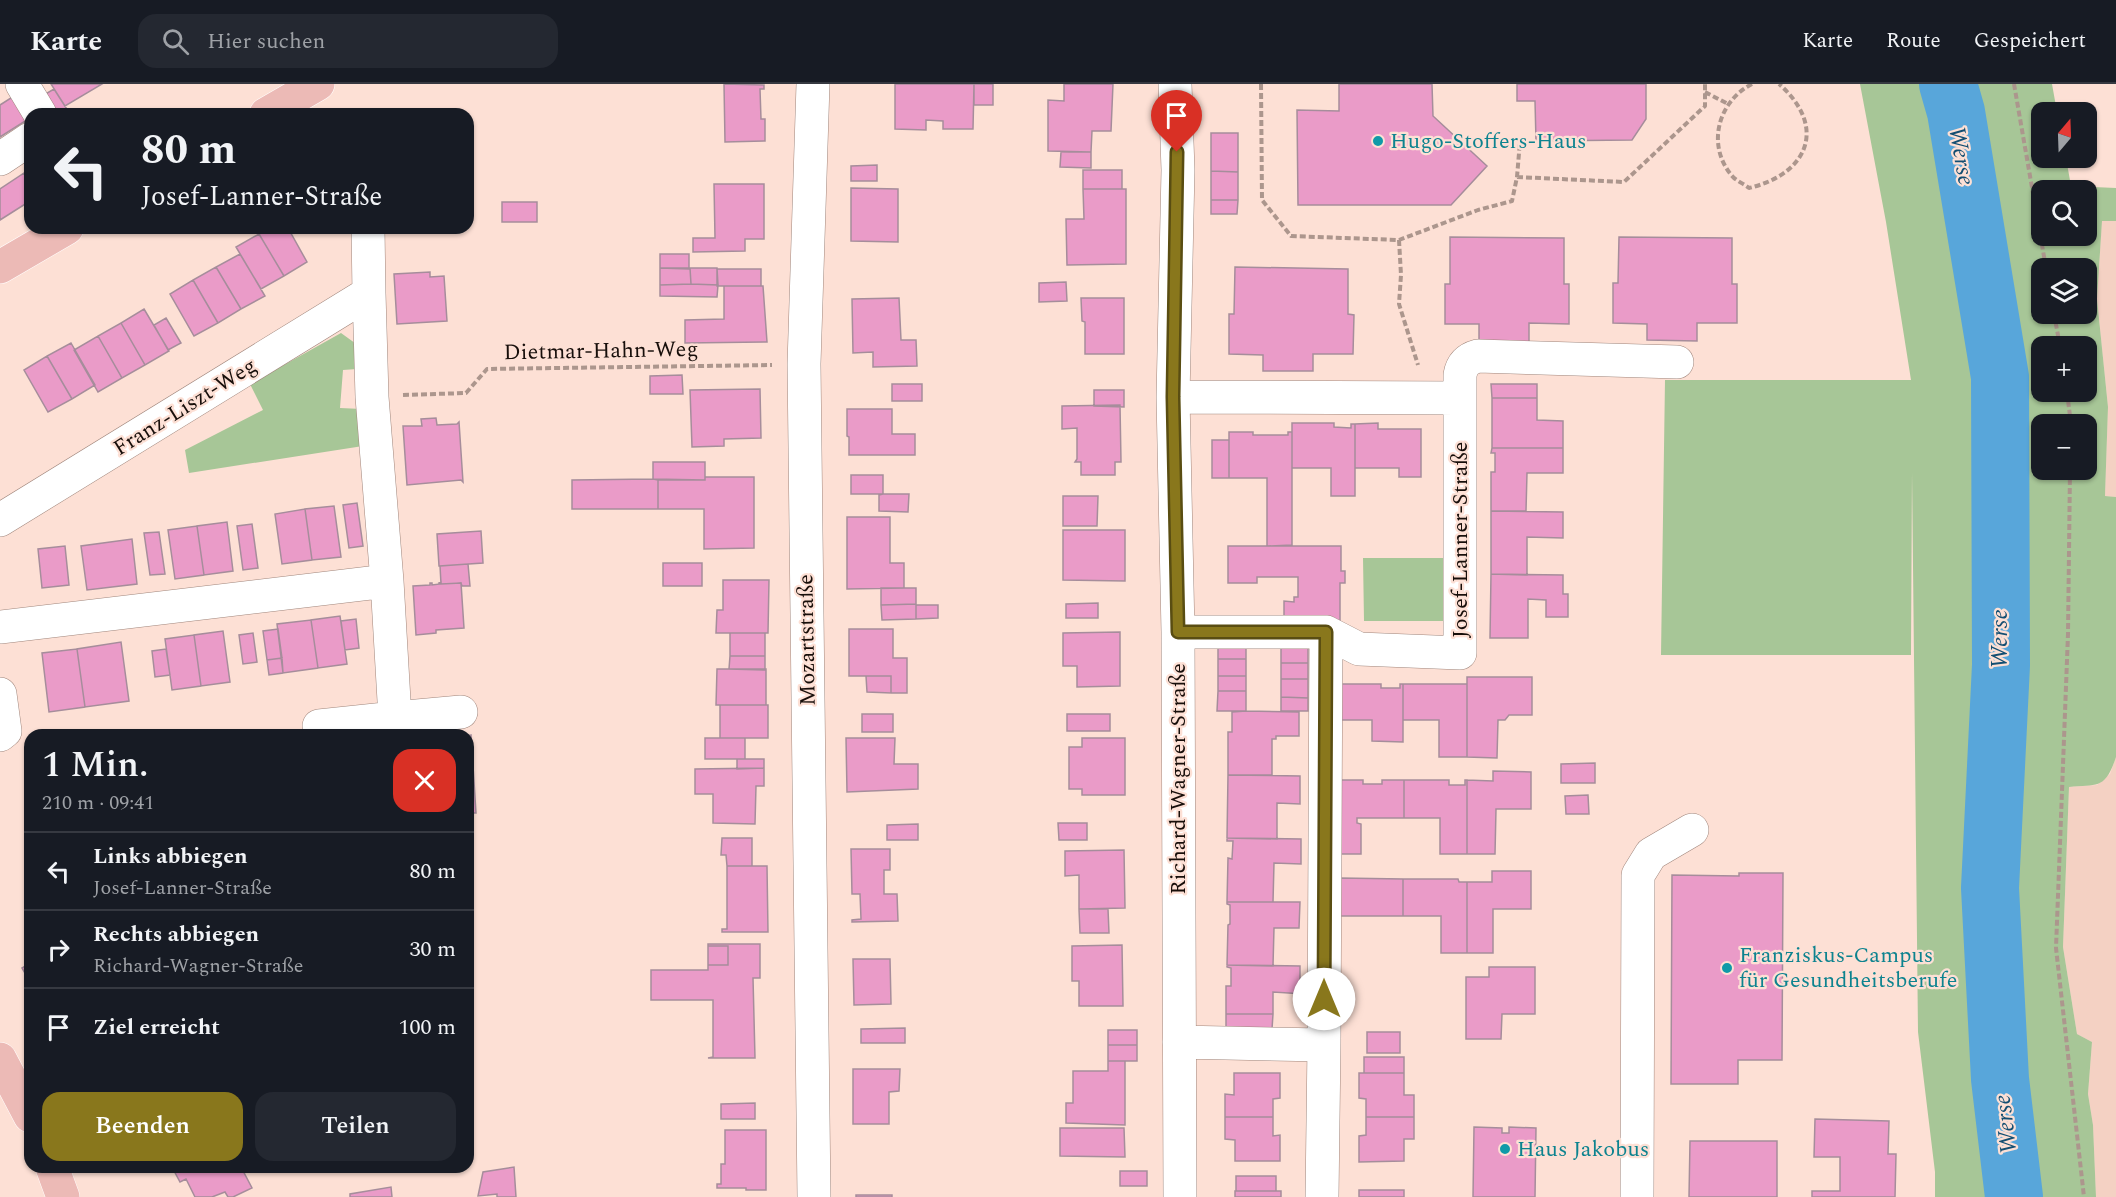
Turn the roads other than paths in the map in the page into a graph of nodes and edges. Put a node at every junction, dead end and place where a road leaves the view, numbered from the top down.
1 (22, 84) edge
2 (318, 84) edge
3 (813, 84) edge
4 (1175, 84) edge
5 (36, 108) edge
6 (276, 108) edge
7 (24, 143) edge
8 (0, 159) edge
9 (58, 234) edge
10 (368, 234) edge
11 (0, 267) edge
12 (369, 293) junction
13 (1677, 362) dead end
14 (1173, 397) junction
15 (1444, 398) junction
16 (0, 520) edge
17 (387, 581) junction
18 (0, 627) edge
19 (1178, 632) junction
20 (1326, 632) junction
21 (0, 694) edge
22 (461, 712) dead end
23 (395, 718) junction
24 (319, 726) dead end
25 (0, 735) edge
26 (1692, 830) dead end
27 (1179, 1042) junction
28 (1324, 1045) junction
29 (0, 1059) edge
30 (24, 1105) edge
31 (54, 1173) edge
32 (63, 1197) edge
33 (814, 1197) edge
34 (1180, 1197) edge
35 (1322, 1197) edge
36 (1636, 1197) edge

1 - 5 street
2 - 6 main road
3 - 33 street, Mozartstraße
4 - 14 street, Richard-Wagner-Straße
7 - 8 street
9 - 11 main road
10 - 12 street
12 - 16 street, Franz-Liszt-Weg
12 - 17 street
13 - 15 street, Josef-Lanner-Straße
14 - 15 street
14 - 19 street, Richard-Wagner-Straße
15 - 20 street, Josef-Lanner-Straße
17 - 18 street
17 - 23 street
19 - 20 street, Josef-Lanner-Straße
19 - 27 street, Richard-Wagner-Straße
20 - 28 street
21 - 25 street
22 - 23 street
23 - 24 street
26 - 36 street
27 - 28 street
27 - 34 street, Richard-Wagner-Straße
28 - 35 street
29 - 30 main road
31 - 32 main road

